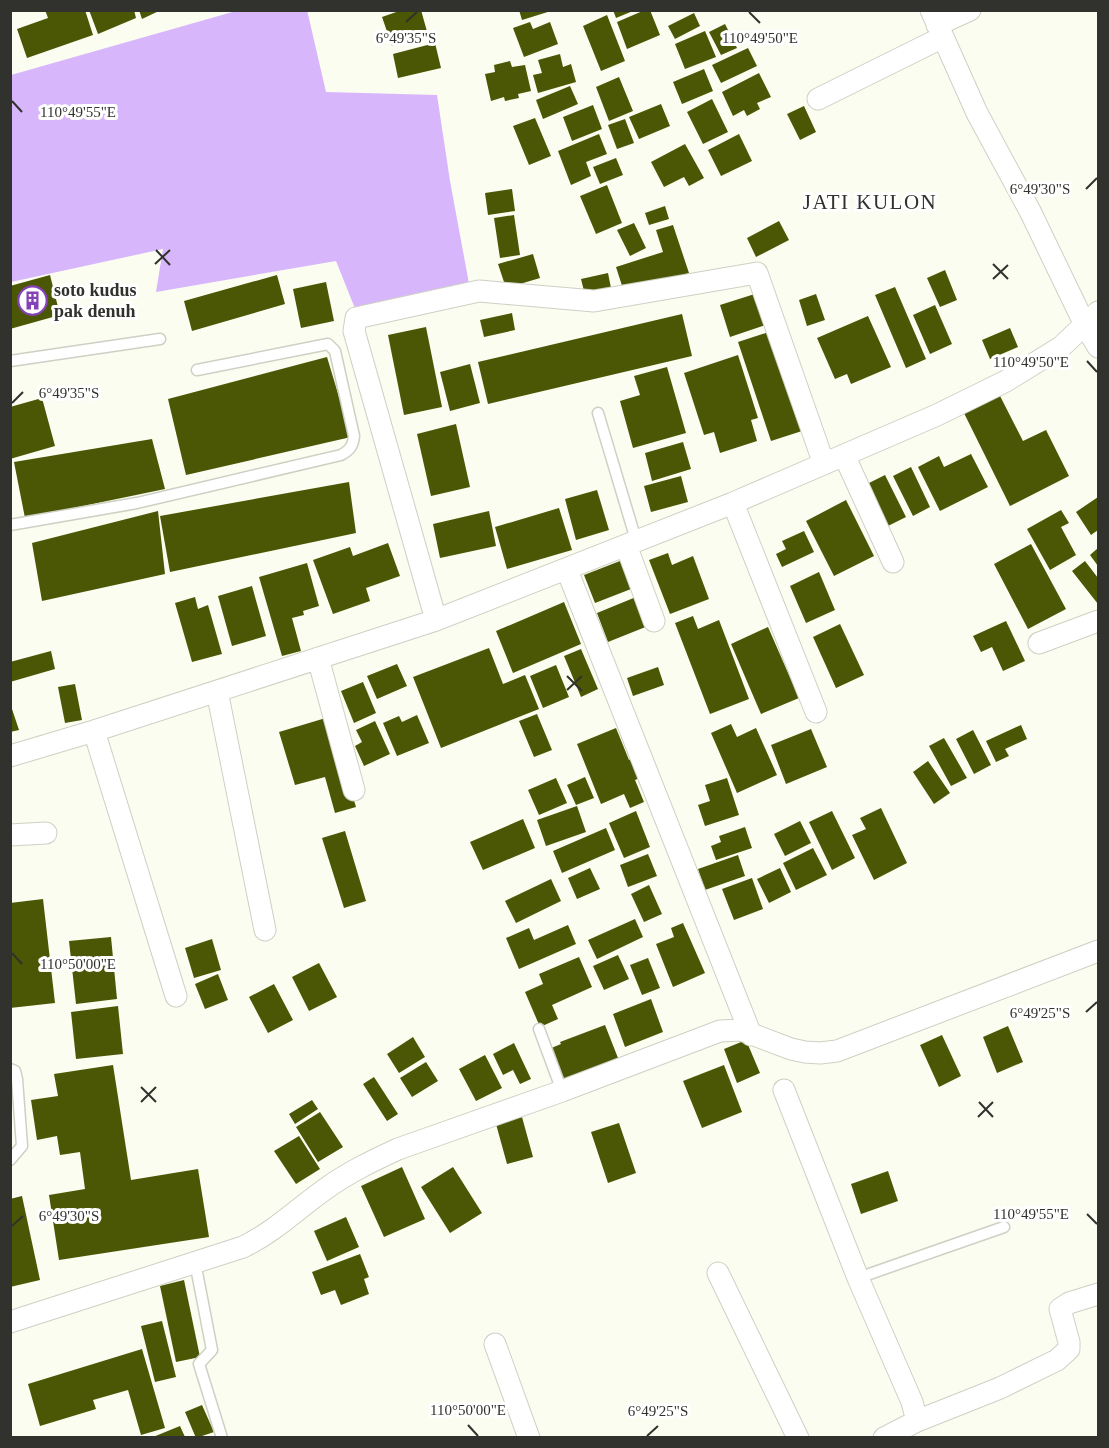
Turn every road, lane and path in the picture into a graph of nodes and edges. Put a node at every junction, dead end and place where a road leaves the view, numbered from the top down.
1 (970, 10) edge
2 (937, 24) edge
3 (818, 99) dead end
4 (1092, 319) edge
5 (160, 339) dead end
6 (1098, 347) edge
7 (10, 361) edge
8 (197, 370) dead end
9 (598, 413) dead end
10 (844, 455) junction
11 (824, 464) junction
12 (733, 503) junction
13 (10, 525) edge
14 (631, 543) junction
15 (893, 562) dead end
16 (567, 570) junction
17 (436, 620) junction
18 (654, 621) dead end
19 (1098, 621) edge
20 (1039, 643) dead end
21 (318, 658) junction
22 (219, 699) junction
23 (816, 712) dead end
24 (94, 731) junction
25 (10, 756) edge
26 (354, 790) dead end
27 (46, 834) dead end
28 (10, 835) edge
29 (265, 930) dead end
30 (1098, 951) edge
31 (176, 996) dead end
32 (539, 1029) dead end
33 (746, 1033) junction
34 (10, 1068) edge
35 (784, 1090) dead end
36 (562, 1091) junction
37 (10, 1160) edge
38 (1004, 1227) dead end
39 (195, 1262) junction
40 (718, 1273) dead end
41 (858, 1278) junction
42 (1098, 1294) edge
43 (10, 1322) edge
44 (495, 1344) dead end
45 (917, 1421) junction
46 (222, 1437) edge
47 (529, 1437) edge
48 (798, 1437) edge
49 (884, 1437) edge

1 - 2 street
2 - 3 street
2 - 4 street
4 - 6 street
4 - 10 street
5 - 7 lane
8 - 13 lane
9 - 14 lane
10 - 11 street
10 - 15 street
11 - 12 street
11 - 17 street
12 - 14 street
12 - 23 street
14 - 16 street
14 - 18 street
16 - 17 street
16 - 33 street
17 - 21 street
19 - 20 street
21 - 22 street
21 - 26 street
22 - 24 street
22 - 29 street
24 - 25 street
24 - 31 street
27 - 28 street
30 - 33 street
32 - 36 lane
33 - 36 street
34 - 37 lane
35 - 41 street
36 - 39 street
38 - 41 lane
39 - 43 street
39 - 46 lane
40 - 48 street
41 - 45 street
42 - 45 street
44 - 47 street
45 - 49 street

